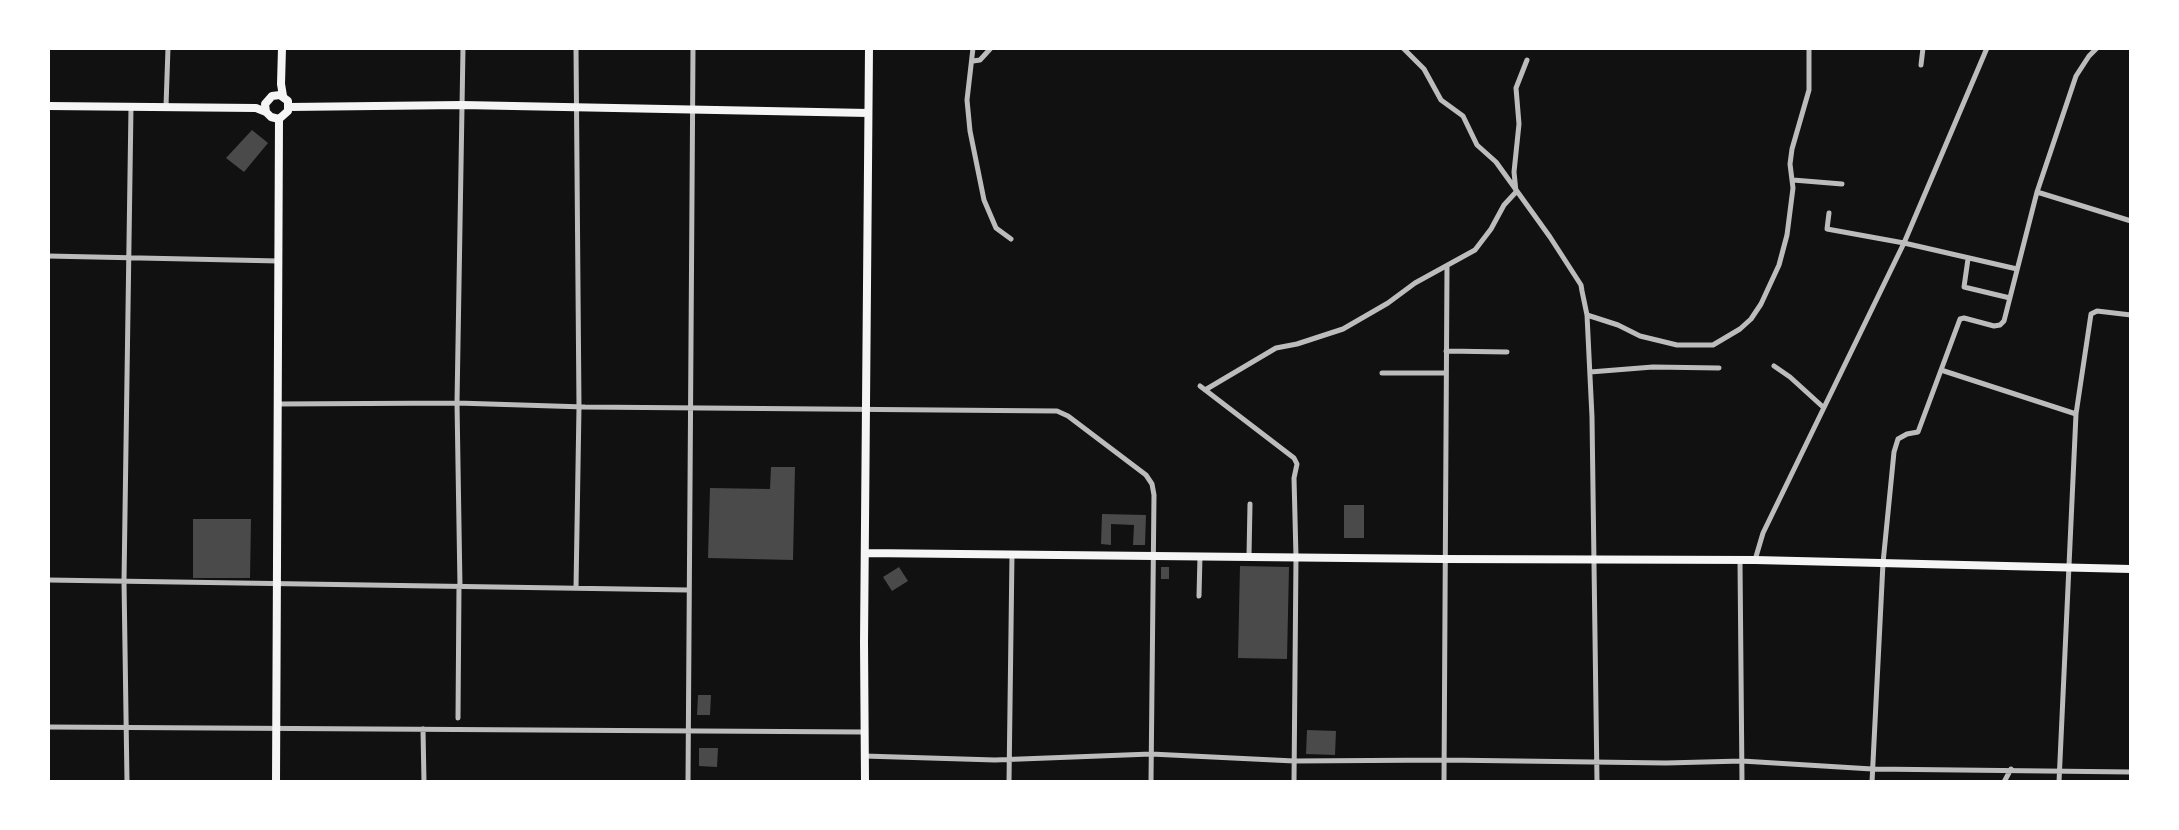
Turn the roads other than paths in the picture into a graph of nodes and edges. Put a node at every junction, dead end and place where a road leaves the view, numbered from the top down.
1 (168, 48) edge
2 (282, 48) edge
3 (463, 48) edge
4 (576, 48) edge
5 (693, 48) edge
6 (868, 48) edge
7 (973, 48) edge
8 (992, 48) edge
9 (1403, 48) edge
10 (1809, 48) edge
11 (1923, 48) edge
12 (1987, 48) edge
13 (2097, 48) edge
14 (1527, 60) dead end
15 (973, 61) junction
16 (1921, 65) dead end
17 (283, 96) junction
18 (462, 105) junction
19 (48, 106) edge
20 (166, 106) junction
21 (131, 107) junction
22 (289, 107) junction
23 (576, 108) junction
24 (693, 110) junction
25 (266, 112) junction
26 (868, 113) junction
27 (279, 119) junction
28 (1793, 180) junction
29 (1842, 184) dead end
30 (1516, 192) junction
31 (2037, 192) junction
32 (1830, 213) dead end
33 (2131, 221) edge
34 (1011, 238) dead end
35 (1904, 243) junction
36 (48, 256) edge
37 (130, 257) junction
38 (1968, 259) junction
39 (279, 261) junction
40 (1447, 266) junction
41 (2017, 269) junction
42 (2010, 298) junction
43 (1587, 315) junction
44 (2131, 315) edge
45 (1446, 351) junction
46 (1507, 352) dead end
47 (1774, 366) dead end
48 (1719, 368) dead end
49 (1941, 370) junction
50 (1590, 372) junction
51 (1382, 373) dead end
52 (1445, 373) junction
53 (278, 404) junction
54 (457, 404) junction
55 (579, 406) junction
56 (1823, 407) junction
57 (690, 408) junction
58 (866, 409) junction
59 (2076, 414) junction
60 (1250, 504) dead end
61 (865, 553) junction
62 (1011, 554) junction
63 (1153, 555) junction
64 (1200, 556) junction
65 (1249, 556) junction
66 (1296, 557) junction
67 (1594, 558) junction
68 (1444, 559) junction
69 (1755, 560) junction
70 (1740, 561) junction
71 (1883, 563) junction
72 (2070, 567) junction
73 (2131, 569) edge
74 (48, 580) edge
75 (124, 582) junction
76 (277, 584) junction
77 (459, 586) junction
78 (576, 588) junction
79 (688, 590) junction
80 (1199, 596) dead end
81 (458, 718) dead end
82 (48, 727) edge
83 (127, 728) junction
84 (276, 729) junction
85 (423, 729) junction
86 (688, 731) junction
87 (864, 732) junction
88 (1151, 754) junction
89 (864, 756) junction
90 (1008, 759) junction
91 (1444, 760) junction
92 (1294, 761) junction
93 (1595, 762) junction
94 (1742, 762) junction
95 (1872, 769) junction
96 (2011, 769) junction
97 (2059, 769) junction
98 (2131, 772) edge
99 (127, 782) edge
100 (276, 782) edge
101 (424, 782) edge
102 (688, 782) edge
103 (865, 782) edge
104 (1009, 782) edge
105 (1151, 782) edge
106 (1294, 782) edge
107 (1443, 782) edge
108 (1597, 782) edge
109 (1742, 782) edge
110 (1872, 782) edge
111 (2004, 782) edge
112 (2058, 782) edge

1 - 20 street
2 - 17 main road
3 - 18 street
4 - 23 street
5 - 24 street
6 - 26 main road
7 - 15 street
8 - 15 street
9 - 30 street
10 - 28 street
11 - 16 street
12 - 35 street
13 - 31 street
14 - 30 street
15 - 34 street
17 - 22 main road
17 - 25 main road
18 - 22 main road
18 - 23 main road
18 - 54 street
19 - 21 main road
20 - 21 main road
20 - 25 main road
21 - 37 street
22 - 27 main road
23 - 24 main road
23 - 55 street
24 - 26 main road
24 - 57 street
25 - 27 main road
26 - 58 main road
27 - 39 main road
28 - 29 street
28 - 43 street
30 - 40 street
30 - 43 street
31 - 33 street
31 - 41 street
32 - 35 street
35 - 38 street
35 - 56 street
36 - 37 street
37 - 39 street
37 - 75 street
38 - 41 street
38 - 42 street
39 - 53 main road
40 - 45 street
40 - 66 street
41 - 42 street
42 - 49 street
43 - 50 street
44 - 59 street
45 - 46 street
45 - 52 street
47 - 56 street
48 - 50 street
49 - 59 street
49 - 71 street
50 - 67 street
51 - 52 street
52 - 68 street
53 - 54 street
53 - 76 main road
54 - 55 street
54 - 77 street
55 - 57 street
55 - 78 street
56 - 69 street
57 - 58 street
57 - 79 street
58 - 61 main road
58 - 63 street
59 - 72 street
60 - 65 street
61 - 62 main road
61 - 87 main road
62 - 63 main road
62 - 90 street
63 - 64 main road
63 - 88 street
64 - 65 main road
64 - 80 street
65 - 66 main road
66 - 68 main road
66 - 92 street
67 - 68 main road
67 - 70 main road
67 - 93 street
68 - 91 street
69 - 70 main road
69 - 71 main road
70 - 94 street
71 - 72 main road
71 - 95 street
72 - 73 main road
72 - 97 street
74 - 75 street
75 - 76 street
75 - 83 street
76 - 77 street
76 - 84 main road
77 - 78 street
77 - 81 street
78 - 79 street
79 - 86 street
82 - 83 street
83 - 84 street
83 - 99 street
84 - 85 street
84 - 100 main road
85 - 86 street
85 - 101 street
86 - 87 street
86 - 102 street
87 - 89 main road
88 - 90 street
88 - 92 street
88 - 105 street
89 - 90 street
89 - 103 main road
90 - 104 street
91 - 92 street
91 - 93 street
91 - 107 street
92 - 106 street
93 - 94 street
93 - 108 street
94 - 95 street
94 - 109 street
95 - 96 street
95 - 110 street
96 - 97 street
96 - 111 street
97 - 98 street
97 - 112 street

